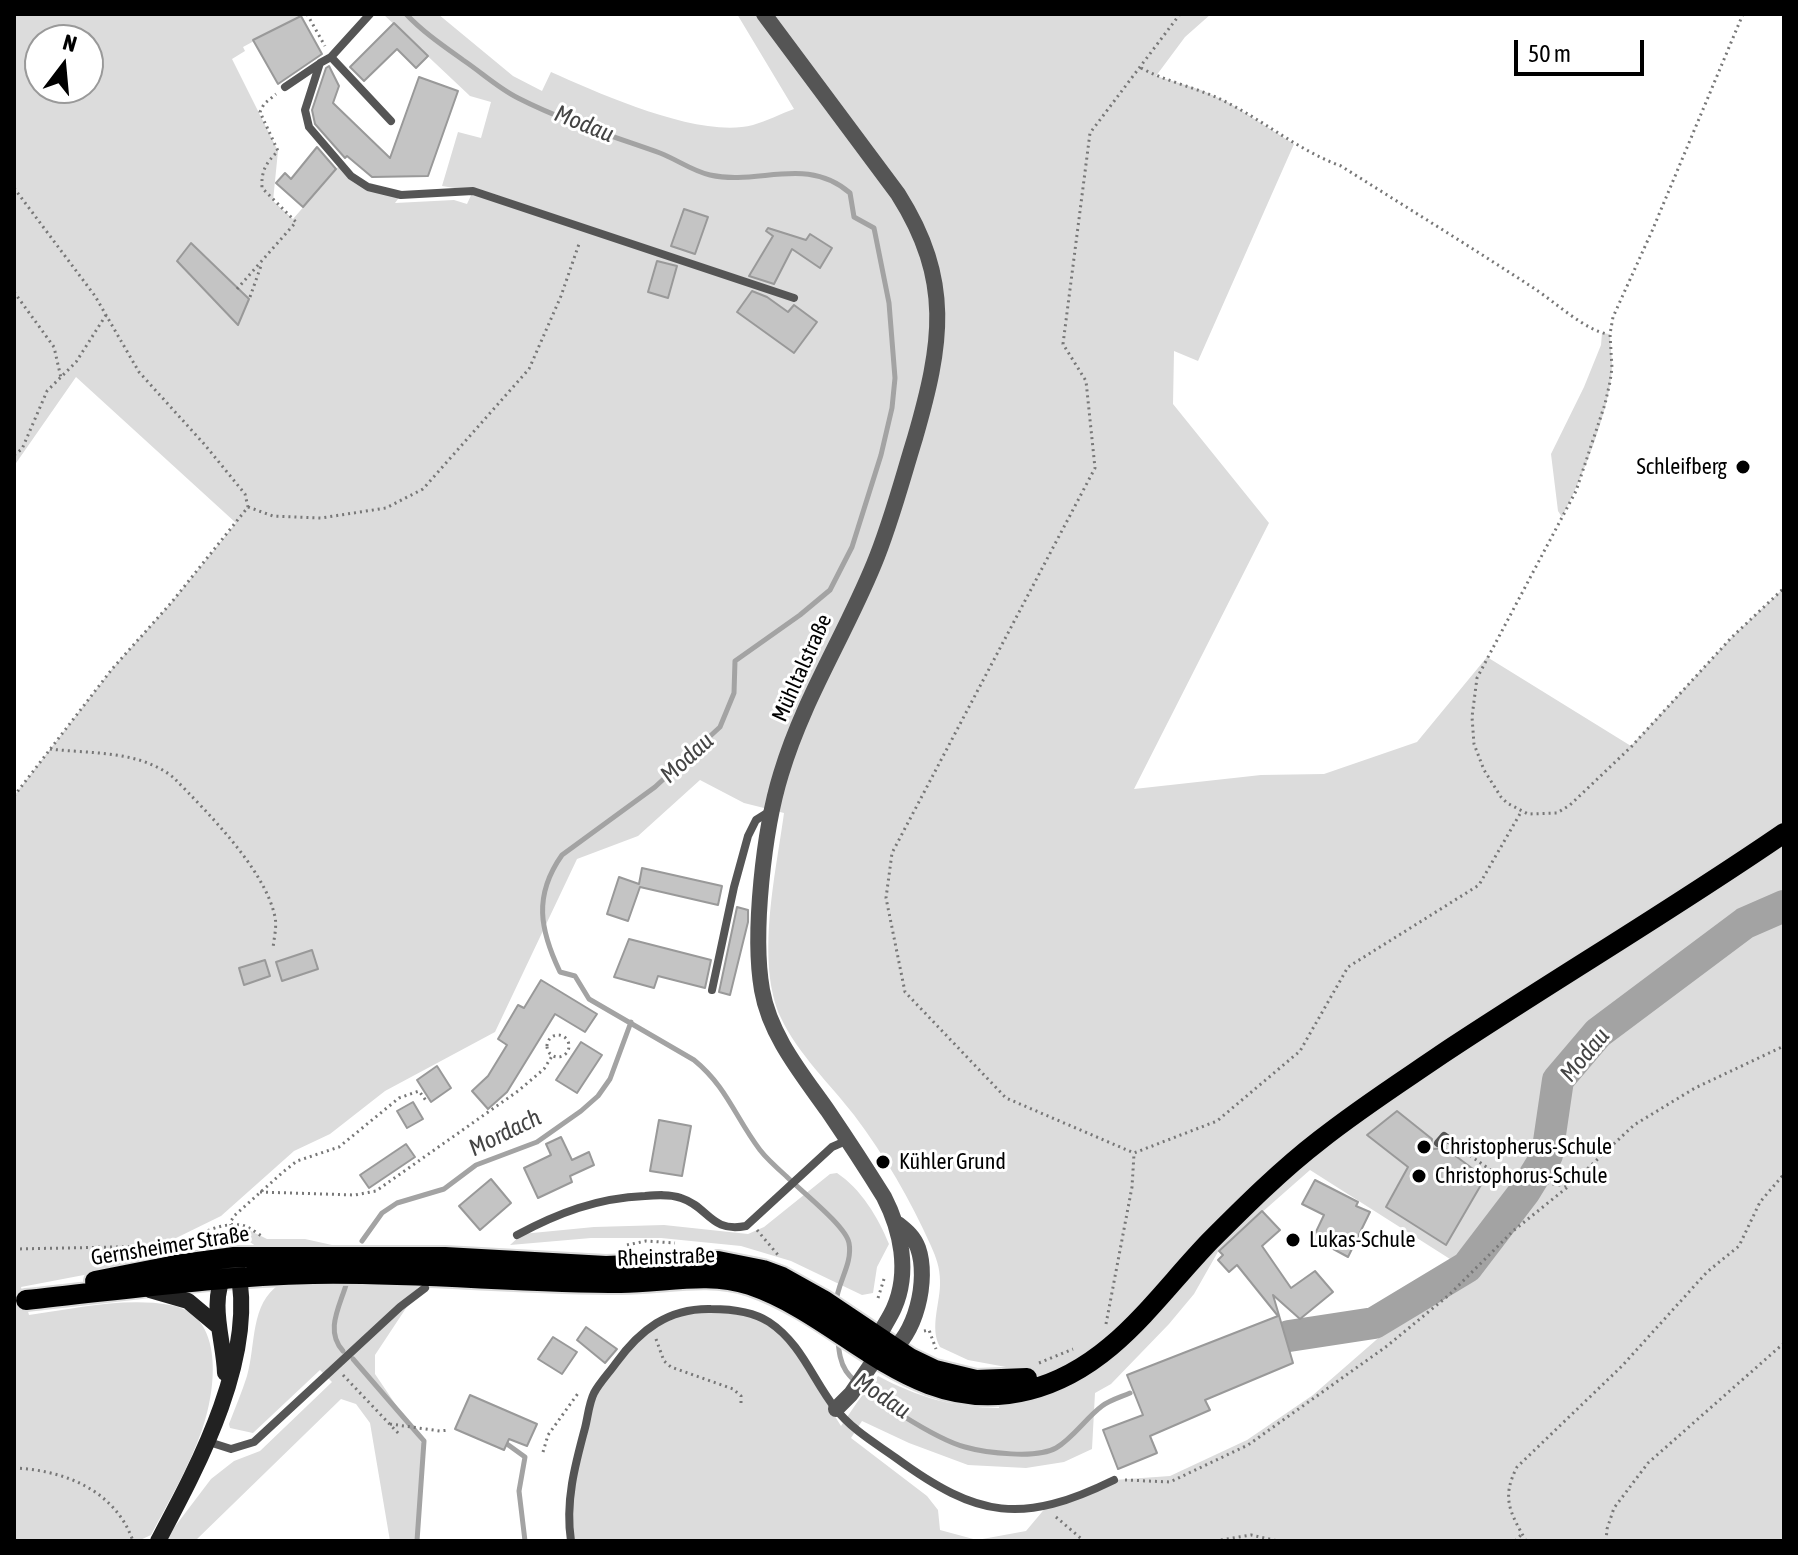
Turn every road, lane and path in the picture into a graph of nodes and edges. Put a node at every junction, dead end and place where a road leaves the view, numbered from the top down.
1 (307, 14) edge
2 (370, 14) edge
3 (764, 14) edge
4 (1180, 14) edge
5 (1743, 14) edge
6 (331, 57) junction
7 (320, 63) junction
8 (1141, 68) junction
9 (285, 87) joint
10 (391, 121) dead end
11 (15, 190) edge
12 (571, 225) junction
13 (263, 260) junction
14 (237, 289) dead end
15 (14, 292) edge
16 (250, 297) dead end
17 (794, 298) dead end
18 (106, 315) junction
19 (1610, 334) junction
20 (61, 378) junction
21 (14, 455) edge
22 (248, 507) junction
23 (1784, 588) edge
24 (50, 749) junction
25 (14, 796) edge
26 (772, 809) junction
27 (1521, 812) junction
28 (1784, 833) edge
29 (273, 948) dead end
30 (712, 990) dead end
31 (1784, 1046) edge
32 (552, 1056) junction
33 (427, 1102) dead end
34 (1438, 1143) dead end
35 (840, 1144) junction
36 (1456, 1145) joint
37 (1134, 1153) junction
38 (1784, 1174) edge
39 (1569, 1186) junction
40 (260, 1192) junction
41 (749, 1223) junction
42 (898, 1224) junction
43 (231, 1226) junction
44 (517, 1235) dead end
45 (267, 1239) dead end
46 (14, 1249) edge
47 (784, 1264) dead end
48 (232, 1271) junction
49 (422, 1273) junction
50 (141, 1288) junction
51 (20, 1302) edge
52 (653, 1324) junction
53 (219, 1327) junction
54 (877, 1337) junction
55 (1103, 1342) junction
56 (1784, 1343) edge
57 (1082, 1345) dead end
58 (896, 1349) junction
59 (871, 1365) junction
60 (1033, 1365) dead end
61 (335, 1366) junction
62 (225, 1391) junction
63 (593, 1391) junction
64 (741, 1406) dead end
65 (836, 1409) junction
66 (390, 1424) junction
67 (449, 1430) dead end
68 (399, 1434) dead end
69 (209, 1442) junction
70 (543, 1452) dead end
71 (14, 1468) edge
72 (1114, 1480) joint
73 (1047, 1506) junction
74 (1522, 1534) junction
75 (133, 1541) edge
76 (158, 1541) edge
77 (571, 1541) edge
78 (1084, 1541) edge
79 (1215, 1541) edge
80 (1278, 1541) edge
81 (1515, 1541) edge
82 (1526, 1541) edge
83 (1606, 1541) edge

1 - 6 path
2 - 6 lane
3 - 26 street, Mühltalstraße
4 - 8 path
5 - 19 path
6 - 7 lane
6 - 10 lane
7 - 9 lane
7 - 12 lane
8 - 19 path
8 - 37 path
9 - 13 path
11 - 18 path
12 - 17 lane
12 - 22 path
13 - 14 path
13 - 16 path
15 - 20 path
18 - 20 path
18 - 22 path
19 - 27 path
20 - 21 path
22 - 24 path
23 - 27 path
24 - 25 path
24 - 29 path
26 - 30 lane
26 - 35 street, Mühltalstraße
27 - 37 path
28 - 55 main road
31 - 39 path
32 - 32 path
32 - 40 path
33 - 40 path
34 - 36 lane
35 - 41 lane
35 - 42 street, Mühltalstraße
36 - 39 path
37 - 55 path
38 - 74 path
39 - 72 path
40 - 43 path
41 - 44 lane
41 - 47 path
42 - 54 street, Mühltalstraße
42 - 58 street
43 - 45 path
43 - 46 path
43 - 48 path
48 - 49 main road, Gernsheimer Straße
48 - 50 main road, Gernsheimer Straße
48 - 51 main road, Gernsheimer Straße
48 - 53 main road
48 - 62 main road
49 - 54 main road, Rheinstraße
49 - 59 main road, Rheinstraße
49 - 61 lane
50 - 51 main road, Gernsheimer Straße
50 - 53 main road
52 - 63 lane
52 - 64 path
52 - 65 lane
53 - 62 main road
54 - 58 main road, Rheinstraße
54 - 59 street, Mühltalstraße
55 - 58 main road, Rheinstraße
55 - 59 main road, Rheinstraße
56 - 83 path
57 - 60 path
58 - 59 street
59 - 65 street
61 - 66 path
61 - 69 lane
62 - 69 main road
63 - 70 path
63 - 77 lane
65 - 73 lane
66 - 67 path
66 - 68 path
69 - 76 main road
71 - 75 path
72 - 73 lane
73 - 78 path
74 - 81 path
74 - 82 path
79 - 80 path

